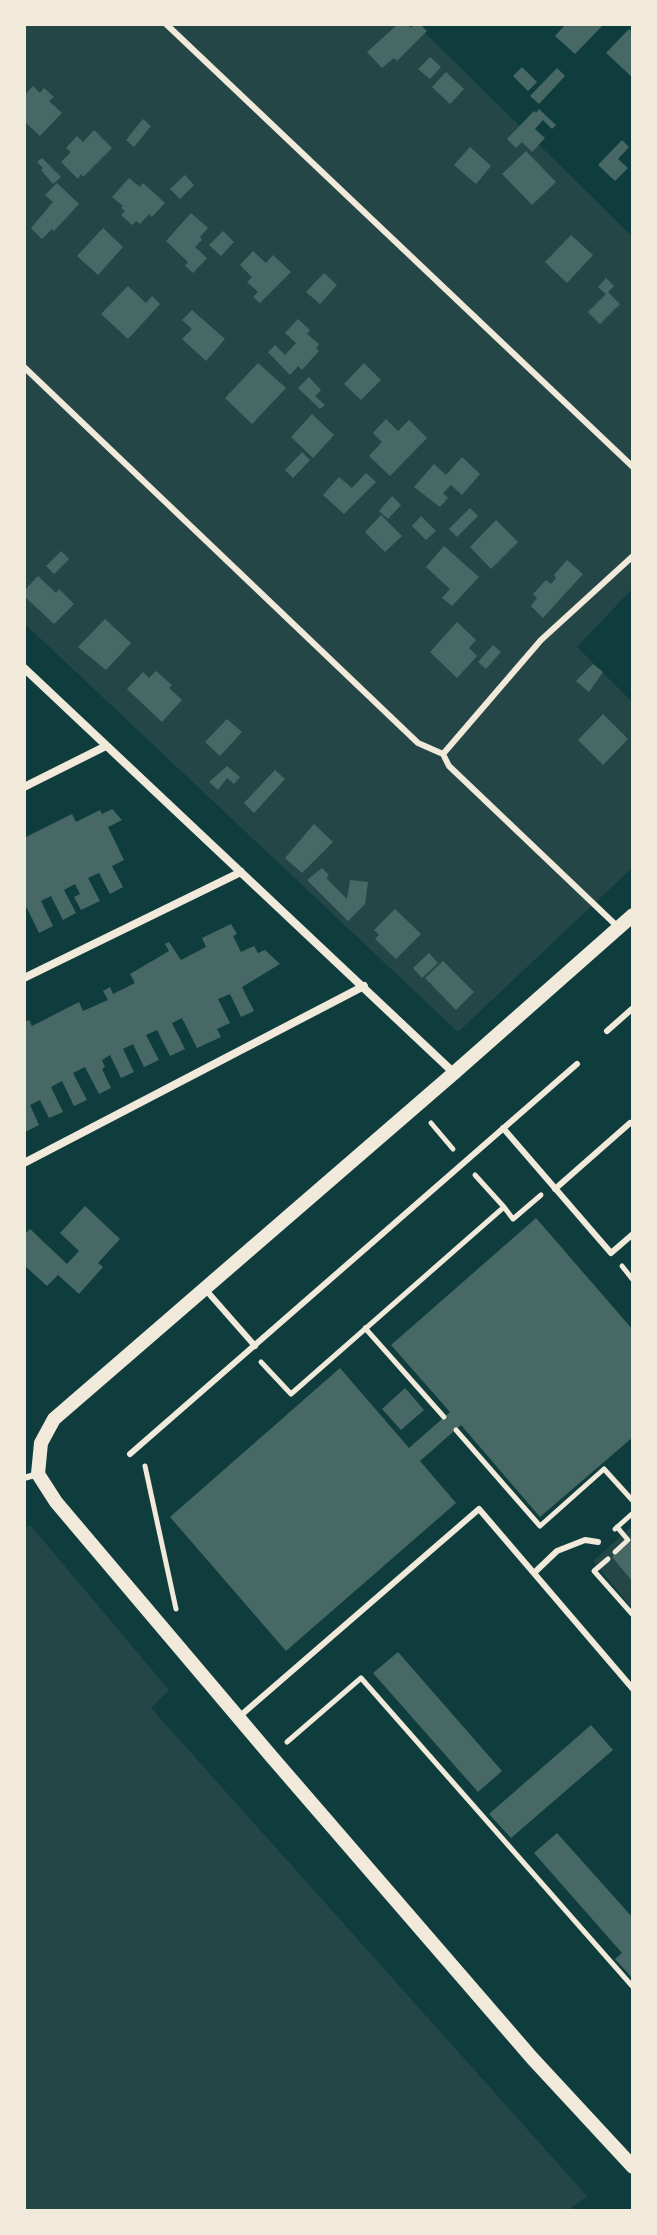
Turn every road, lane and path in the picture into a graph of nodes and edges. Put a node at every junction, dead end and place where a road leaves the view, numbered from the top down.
1 (166, 24) edge
2 (24, 367) edge
3 (633, 467) edge
4 (633, 556) edge
5 (24, 668) edge
6 (106, 746) junction
7 (443, 754) junction
8 (24, 787) edge
9 (241, 872) junction
10 (633, 915) edge
11 (619, 928) junction
12 (24, 978) edge
13 (364, 986) junction
14 (633, 1008) edge
15 (607, 1031) dead end
16 (577, 1064) dead end
17 (454, 1073) junction
18 (416, 1107) junction
19 (630, 1123) dead end
20 (503, 1128) junction
21 (24, 1163) edge
22 (465, 1163) junction
23 (554, 1187) junction
24 (504, 1207) junction
25 (633, 1234) edge
26 (205, 1289) junction
27 (365, 1328) junction
28 (252, 1348) junction
29 (444, 1417) dead end
30 (456, 1430) dead end
31 (140, 1445) junction
32 (130, 1454) dead end
33 (31, 1476) edge
34 (633, 1501) edge
35 (633, 1513) edge
36 (617, 1527) dead end
37 (598, 1542) dead end
38 (594, 1571) dead end
39 (534, 1573) junction
40 (177, 1611) dead end
41 (633, 1615) edge
42 (633, 1689) edge
43 (238, 1717) junction
44 (271, 1756) junction
45 (633, 1987) edge
46 (633, 2167) edge

1 - 3 lane
2 - 7 lane
4 - 7 lane
5 - 6 street
6 - 8 street
6 - 9 street
7 - 11 lane
9 - 12 street
9 - 13 street
10 - 11 street
11 - 17 street
13 - 17 street
13 - 21 street
14 - 15 lane
16 - 20 lane
17 - 18 street
18 - 22 path
18 - 26 street
19 - 23 lane
20 - 22 lane
20 - 23 lane
22 - 24 path
22 - 28 lane
23 - 24 path
23 - 25 lane
24 - 27 path
26 - 28 lane
26 - 33 street
27 - 28 path
27 - 29 path
28 - 31 lane
30 - 34 path
31 - 32 lane
31 - 40 path
33 - 43 street
35 - 36 path
37 - 39 lane
38 - 41 path
39 - 42 lane
39 - 43 lane
43 - 44 street
44 - 45 path
44 - 46 street

